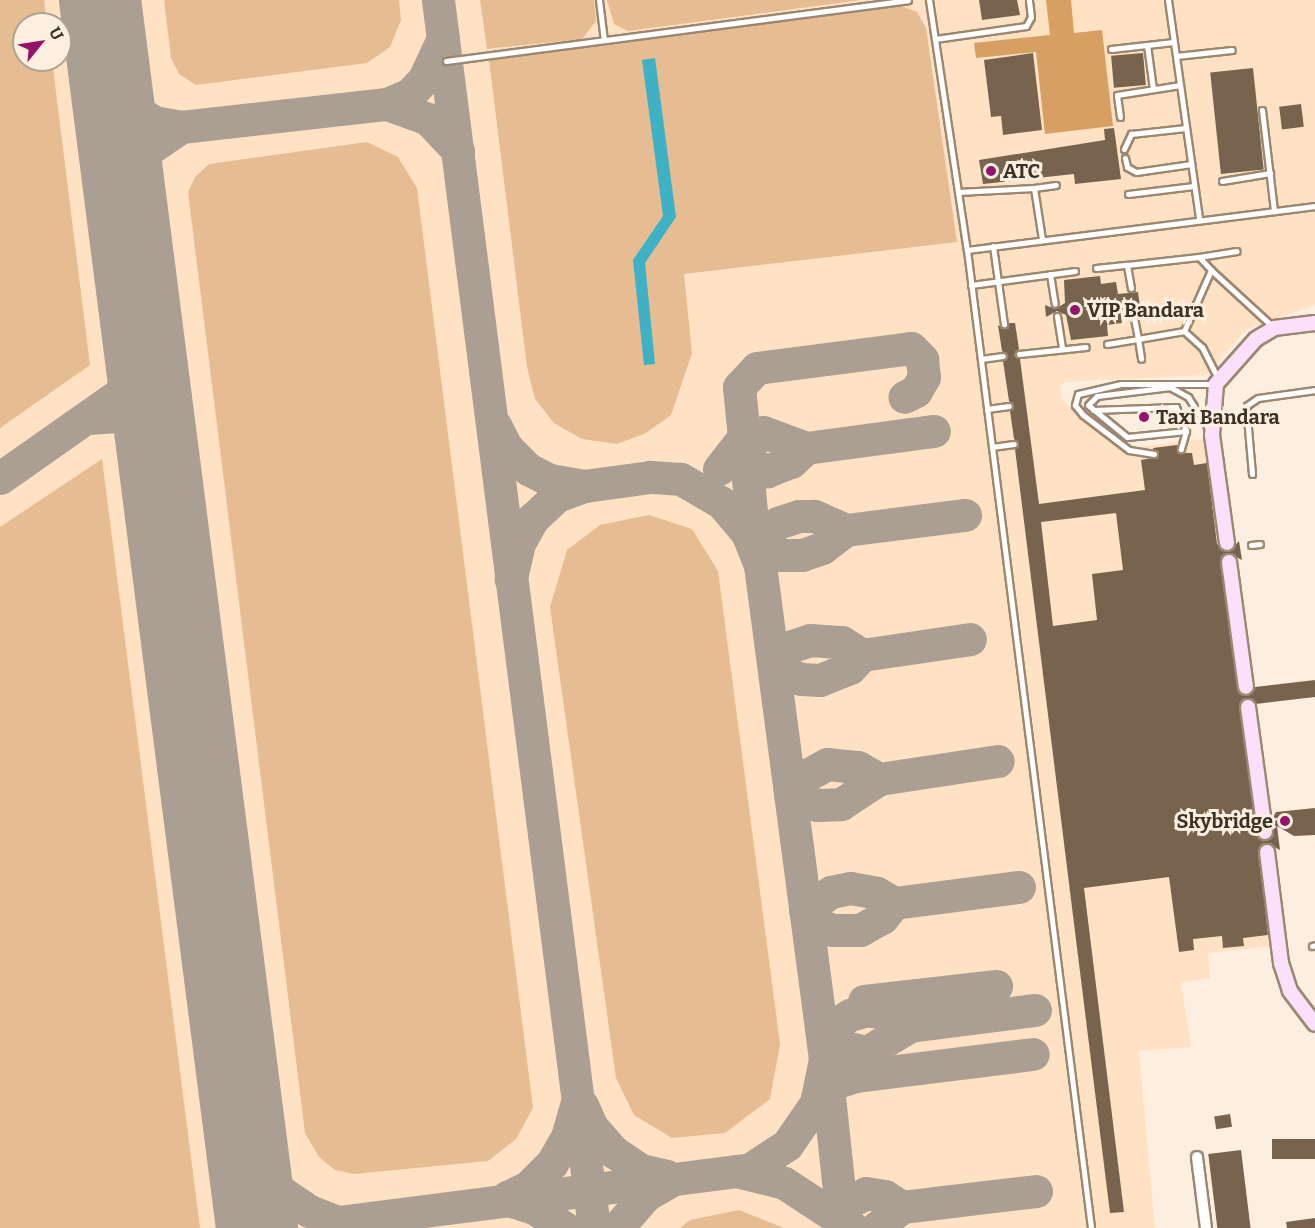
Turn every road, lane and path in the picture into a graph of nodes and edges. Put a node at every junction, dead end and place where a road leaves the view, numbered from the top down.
1 (599, 0) edge
2 (908, 0) edge
3 (929, 0) edge
4 (1029, 0) edge
5 (1168, 0) edge
6 (604, 38) junction
7 (935, 39) junction
8 (1174, 42) junction
9 (1147, 45) junction
10 (1111, 49) dead end
11 (1232, 50) dead end
12 (1176, 56) junction
13 (446, 61) dead end
14 (1180, 85) junction
15 (1153, 89) junction
16 (1262, 110) dead end
17 (1120, 117) dead end
18 (1186, 128) junction
19 (1124, 149) dead end
20 (1125, 158) dead end
21 (1191, 164) junction
22 (1270, 173) junction
23 (1222, 180) dead end
24 (1056, 185) dead end
25 (1194, 186) junction
26 (1034, 188) junction
27 (958, 192) junction
28 (1128, 194) dead end
29 (1315, 206) edge
30 (1274, 211) junction
31 (1200, 219) junction
32 (1042, 239) junction
33 (993, 246) junction
34 (967, 250) junction
35 (1237, 251) dead end
36 (1199, 257) junction
37 (1127, 265) junction
38 (1096, 268) dead end
39 (1211, 270) junction
40 (1075, 271) dead end
41 (1050, 274) junction
42 (998, 282) junction
43 (971, 285) junction
44 (1131, 288) dead end
45 (1055, 304) dead end
46 (1133, 313) dead end
47 (1057, 316) dead end
48 (1313, 321) edge
49 (1004, 324) dead end
50 (1274, 328) junction
51 (1184, 331) junction
52 (1138, 339) junction
53 (1107, 344) dead end
54 (1086, 347) dead end
55 (1062, 349) junction
56 (1019, 354) dead end
57 (1003, 356) dead end
58 (981, 359) junction
59 (1141, 359) dead end
60 (1217, 382) junction
61 (1315, 390) edge
62 (1009, 406) dead end
63 (987, 409) junction
64 (1092, 411) junction
65 (1186, 431) junction
66 (1212, 435) junction
67 (1014, 444) dead end
68 (992, 447) junction
69 (1181, 449) dead end
70 (1154, 454) dead end
71 (1252, 474) dead end
72 (1227, 543) dead end
73 (1260, 544) dead end
74 (1251, 545) dead end
75 (1229, 562) dead end
76 (1246, 687) dead end
77 (1248, 707) dead end
78 (1264, 825) dead end
79 (1267, 852) dead end
80 (1315, 1024) edge
81 (1197, 1157) dead end
82 (1091, 1228) edge
83 (1206, 1228) edge

1 - 6 lane
2 - 6 lane
3 - 7 lane
4 - 7 lane
5 - 8 lane
6 - 13 lane
7 - 27 lane
8 - 9 lane
8 - 12 lane
9 - 10 lane
9 - 15 lane
11 - 12 lane
12 - 14 lane
14 - 15 lane
14 - 18 lane
15 - 17 lane
16 - 22 lane
18 - 19 lane
18 - 21 lane
20 - 21 lane
21 - 25 lane
22 - 23 lane
22 - 30 lane
24 - 26 lane
25 - 28 lane
25 - 31 lane
26 - 27 lane
26 - 32 lane
27 - 34 lane
29 - 30 lane
30 - 31 lane
31 - 32 lane
32 - 33 lane
33 - 34 lane
33 - 42 lane
34 - 43 lane
35 - 36 lane
36 - 37 lane
36 - 39 lane
37 - 38 lane
37 - 44 lane
39 - 50 lane
39 - 51 lane
40 - 41 lane
41 - 42 lane
41 - 45 lane
42 - 43 lane
42 - 49 lane
43 - 58 lane
46 - 52 lane
47 - 55 lane
48 - 50 street
50 - 60 street
51 - 52 lane
51 - 60 lane
52 - 53 lane
52 - 59 lane
54 - 55 lane
55 - 56 lane
57 - 58 lane
58 - 63 lane
60 - 66 street
60 - 70 lane
61 - 71 lane
62 - 63 lane
63 - 68 lane
64 - 65 lane
64 - 65 lane
64 - 66 lane
65 - 69 lane
66 - 72 street
67 - 68 lane
68 - 82 lane
73 - 74 lane
75 - 76 street
77 - 78 street
79 - 80 street
81 - 83 street

